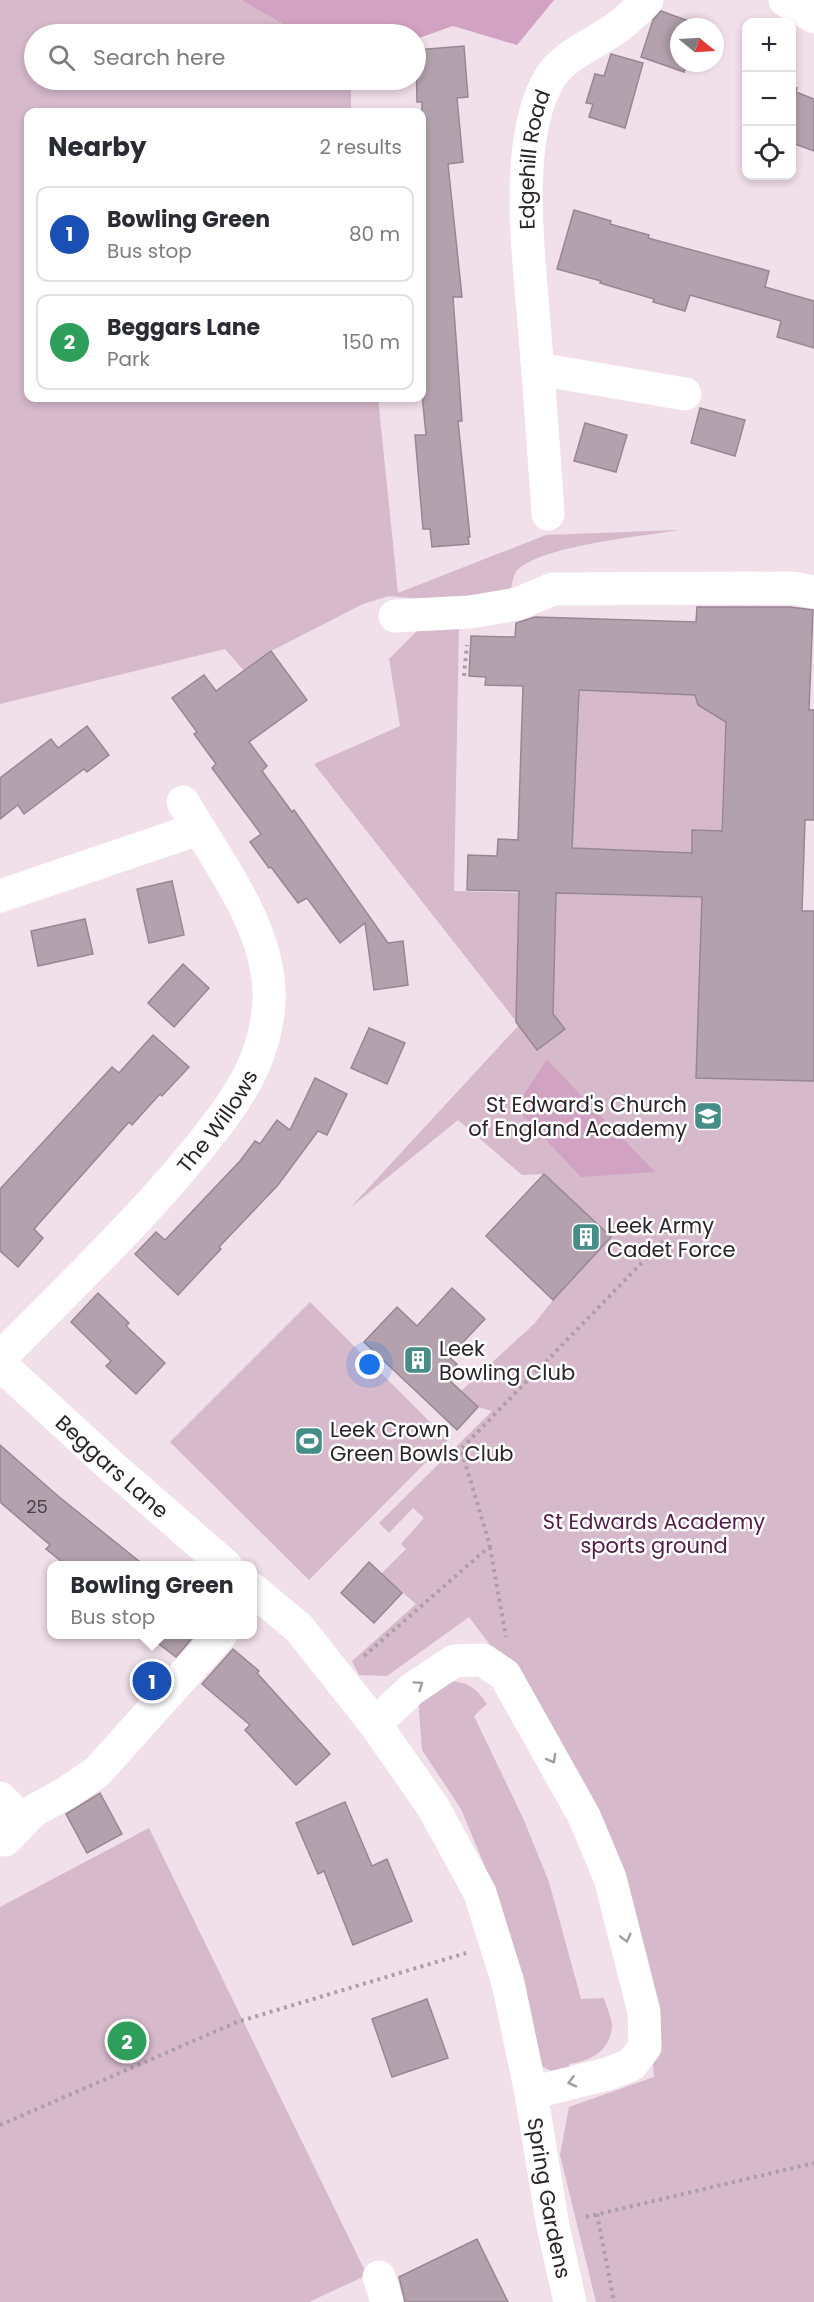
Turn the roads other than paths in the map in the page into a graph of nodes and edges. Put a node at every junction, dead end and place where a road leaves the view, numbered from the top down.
1 (647, 0) edge
2 (785, 0) edge
3 (814, 17) edge
4 (538, 369) junction
5 (685, 394) dead end
6 (548, 514) dead end
7 (814, 592) edge
8 (395, 616) dead end
9 (0, 896) edge
10 (0, 1358) edge
11 (0, 1364) edge
12 (220, 1561) edge
13 (257, 1596) edge
14 (217, 1639) edge
15 (375, 1724) junction
16 (0, 1798) edge
17 (531, 2093) junction
18 (570, 2302) edge

1 - 4 street, Edgehill Road
2 - 3 street
4 - 5 street
4 - 6 street, Edgehill Road
7 - 8 street
9 - 10 street, The Willows
11 - 12 street, Beggars Lane
13 - 15 street
14 - 16 street
15 - 17 street
15 -> 17 street
17 - 18 street, Spring Gardens

